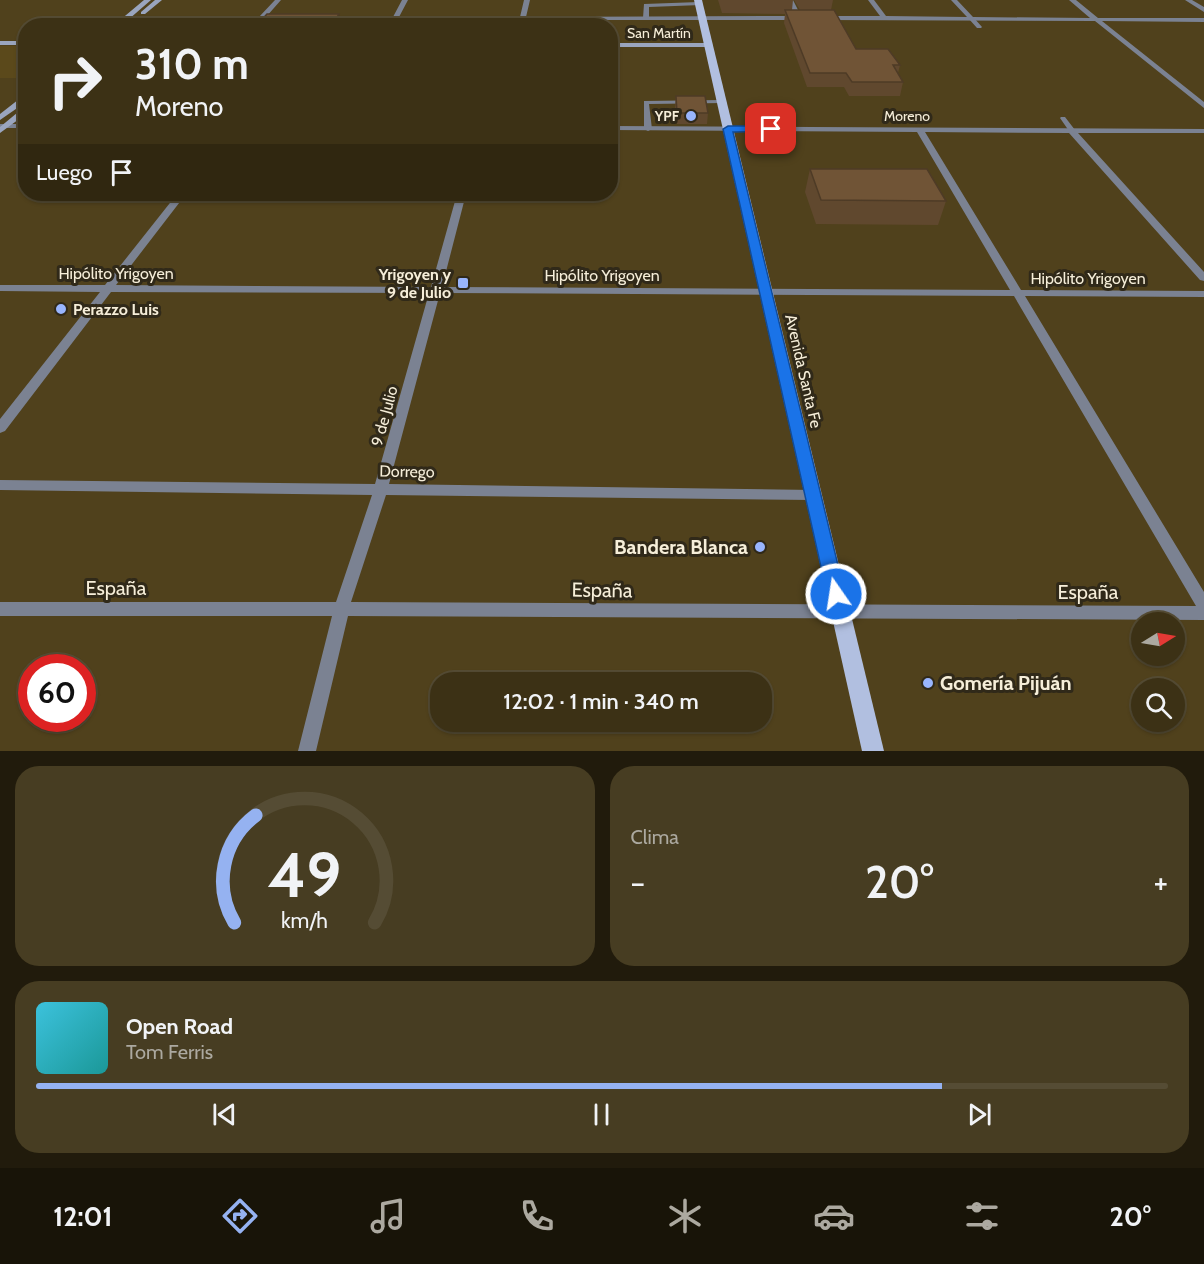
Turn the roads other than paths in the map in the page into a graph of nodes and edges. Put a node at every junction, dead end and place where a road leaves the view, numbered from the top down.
1 (148, 0) edge
2 (159, 0) edge
3 (278, 0) edge
4 (405, 0) edge
5 (526, 0) edge
6 (790, 0) edge
7 (871, 0) edge
8 (954, 0) edge
9 (1072, 0) edge
10 (1188, 0) edge
11 (698, 2) edge
12 (1204, 10) edge
13 (126, 18) edge
14 (137, 18) edge
15 (262, 18) edge
16 (395, 18) edge
17 (523, 18) edge
18 (646, 18) junction
19 (702, 18) junction
20 (799, 18) junction
21 (810, 18) edge
22 (821, 18) edge
23 (884, 18) junction
24 (618, 19) edge
25 (972, 19) junction
26 (1096, 20) junction
27 (1204, 20) edge
28 (979, 27) dead end
29 (0, 43) edge
30 (18, 43) edge
31 (618, 45) edge
32 (708, 45) junction
33 (722, 102) junction
34 (18, 104) edge
35 (1204, 106) edge
36 (18, 116) edge
37 (0, 118) edge
38 (1063, 118) dead end
39 (18, 126) edge
40 (2, 127) edge
41 (618, 129) edge
42 (648, 129) junction
43 (728, 129) junction
44 (920, 130) junction
45 (1071, 130) junction
46 (1204, 131) edge
47 (176, 201) edge
48 (460, 201) edge
49 (1204, 278) edge
50 (0, 288) edge
51 (108, 288) junction
52 (435, 290) junction
53 (765, 291) junction
54 (1016, 293) junction
55 (1204, 294) edge
56 (0, 428) edge
57 (0, 485) edge
58 (381, 488) junction
59 (813, 495) junction
60 (1204, 606) edge
61 (342, 607) junction
62 (0, 609) edge
63 (1204, 613) edge
64 (841, 614) junction
65 (307, 751) edge
66 (873, 751) edge

1 - 13 main road
2 - 14 main road
3 - 15 street
4 - 16 street
5 - 17 street
6 - 20 street
7 - 23 street
8 - 25 street
9 - 26 street
10 - 12 street
11 - 18 lane
11 - 19 main road, Avenida Santa Fe
18 - 19 street
18 - 24 street
19 - 20 street
19 - 32 main road, Avenida Santa Fe
20 - 21 street
22 - 23 street
23 - 25 street
25 - 26 street
25 - 28 lane
26 - 27 street
26 - 35 street
29 - 30 main road
31 - 32 main road, San Martín
32 - 33 main road, Avenida Santa Fe
33 - 42 lane
33 - 43 main road, Avenida Santa Fe
34 - 37 main road
36 - 40 main road
38 - 45 lane
39 - 40 street
41 - 42 street, Moreno
42 - 43 street, Moreno
43 - 44 street, Moreno
43 - 53 main road, Avenida Santa Fe
44 - 45 street, Moreno
44 - 54 street
45 - 46 street, Moreno
45 - 49 street
47 - 51 street
48 - 52 street, 9 de Julio
50 - 51 street, Hipólito Yrigoyen
51 - 52 street, Hipólito Yrigoyen
51 - 56 street
52 - 53 street, Hipólito Yrigoyen
52 - 58 street, 9 de Julio
53 - 54 street, Hipólito Yrigoyen
53 - 59 main road, Avenida Santa Fe
54 - 55 street, Hipólito Yrigoyen
54 - 60 street
57 - 58 street, Dorrego
58 - 59 street, Dorrego
58 - 61 street, 9 de Julio
59 - 64 main road, Avenida Santa Fe
61 - 62 street, España
61 - 64 street, España
61 - 65 street, 9 de Julio
63 - 64 street, España
64 - 66 main road, Avenida Santa Fe

